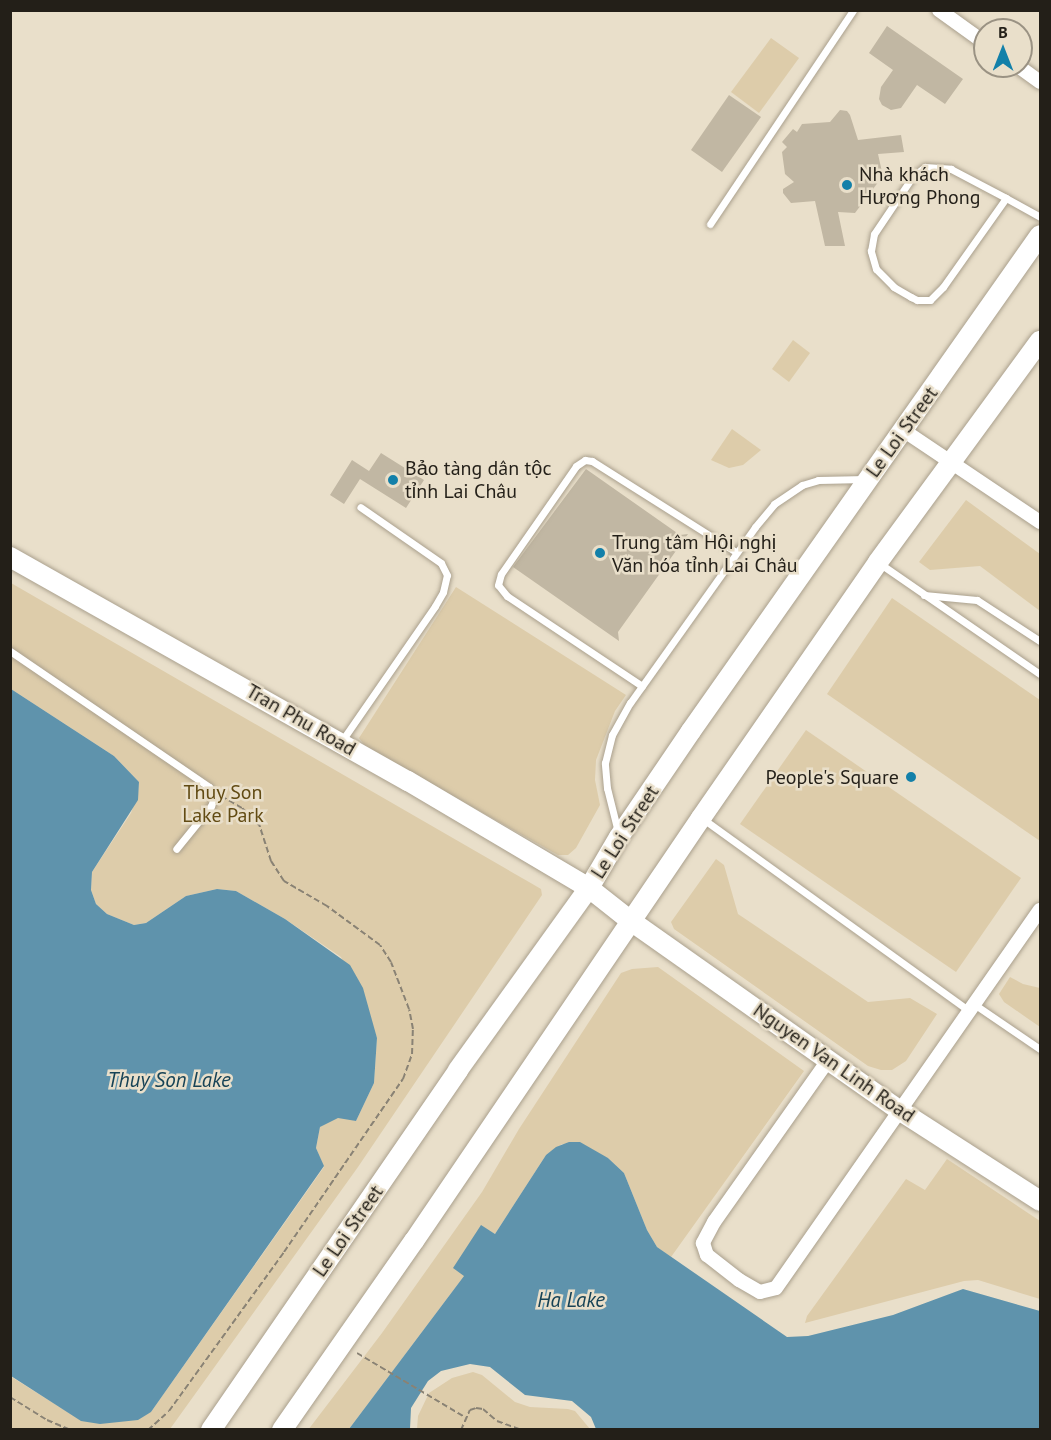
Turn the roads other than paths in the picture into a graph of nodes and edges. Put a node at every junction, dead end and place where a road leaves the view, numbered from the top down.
1 (853, 10) edge
2 (939, 10) edge
3 (973, 34) edge
4 (1006, 198) junction
5 (1041, 217) edge
6 (710, 224) dead end
7 (1041, 235) edge
8 (1041, 341) edge
9 (903, 430) junction
10 (952, 462) junction
11 (868, 479) junction
12 (360, 507) dead end
13 (1041, 522) edge
14 (736, 552) junction
15 (10, 557) edge
16 (878, 562) junction
17 (924, 595) junction
18 (1041, 641) edge
19 (10, 651) edge
20 (1041, 674) edge
21 (642, 686) junction
22 (340, 744) junction
23 (701, 818) junction
24 (619, 837) junction
25 (177, 849) dead end
26 (589, 888) junction
27 (1041, 910) edge
28 (631, 921) junction
29 (972, 1008) junction
30 (1041, 1049) edge
31 (829, 1059) junction
32 (899, 1110) junction
33 (1041, 1201) edge
34 (211, 1430) edge
35 (282, 1430) edge

1 - 6 lane
2 - 3 street
4 - 4 lane
4 - 5 lane
7 - 9 main road, Le Loi Street
8 - 10 main road
9 - 10 street
9 - 11 main road, Le Loi Street
10 - 13 street
10 - 16 main road
11 - 14 lane
11 - 24 main road, Le Loi Street
12 - 22 lane
14 - 21 lane
14 - 21 lane
15 - 22 main road, Tran Phu Road
16 - 17 lane
16 - 23 main road
17 - 18 lane
17 - 20 lane
19 - 25 lane
21 - 24 lane
22 - 26 main road, Tran Phu Road
23 - 28 main road
23 - 29 lane
24 - 26 main road, Le Loi Street
26 - 28 main road, Tran Phu Road
26 - 34 main road, Le Loi Street
27 - 29 street
28 - 31 main road, Nguyen Van Linh Road
28 - 35 main road
29 - 30 lane
29 - 32 street
31 - 32 main road, Nguyen Van Linh Road
31 - 32 street
32 - 33 main road, Nguyen Van Linh Road

